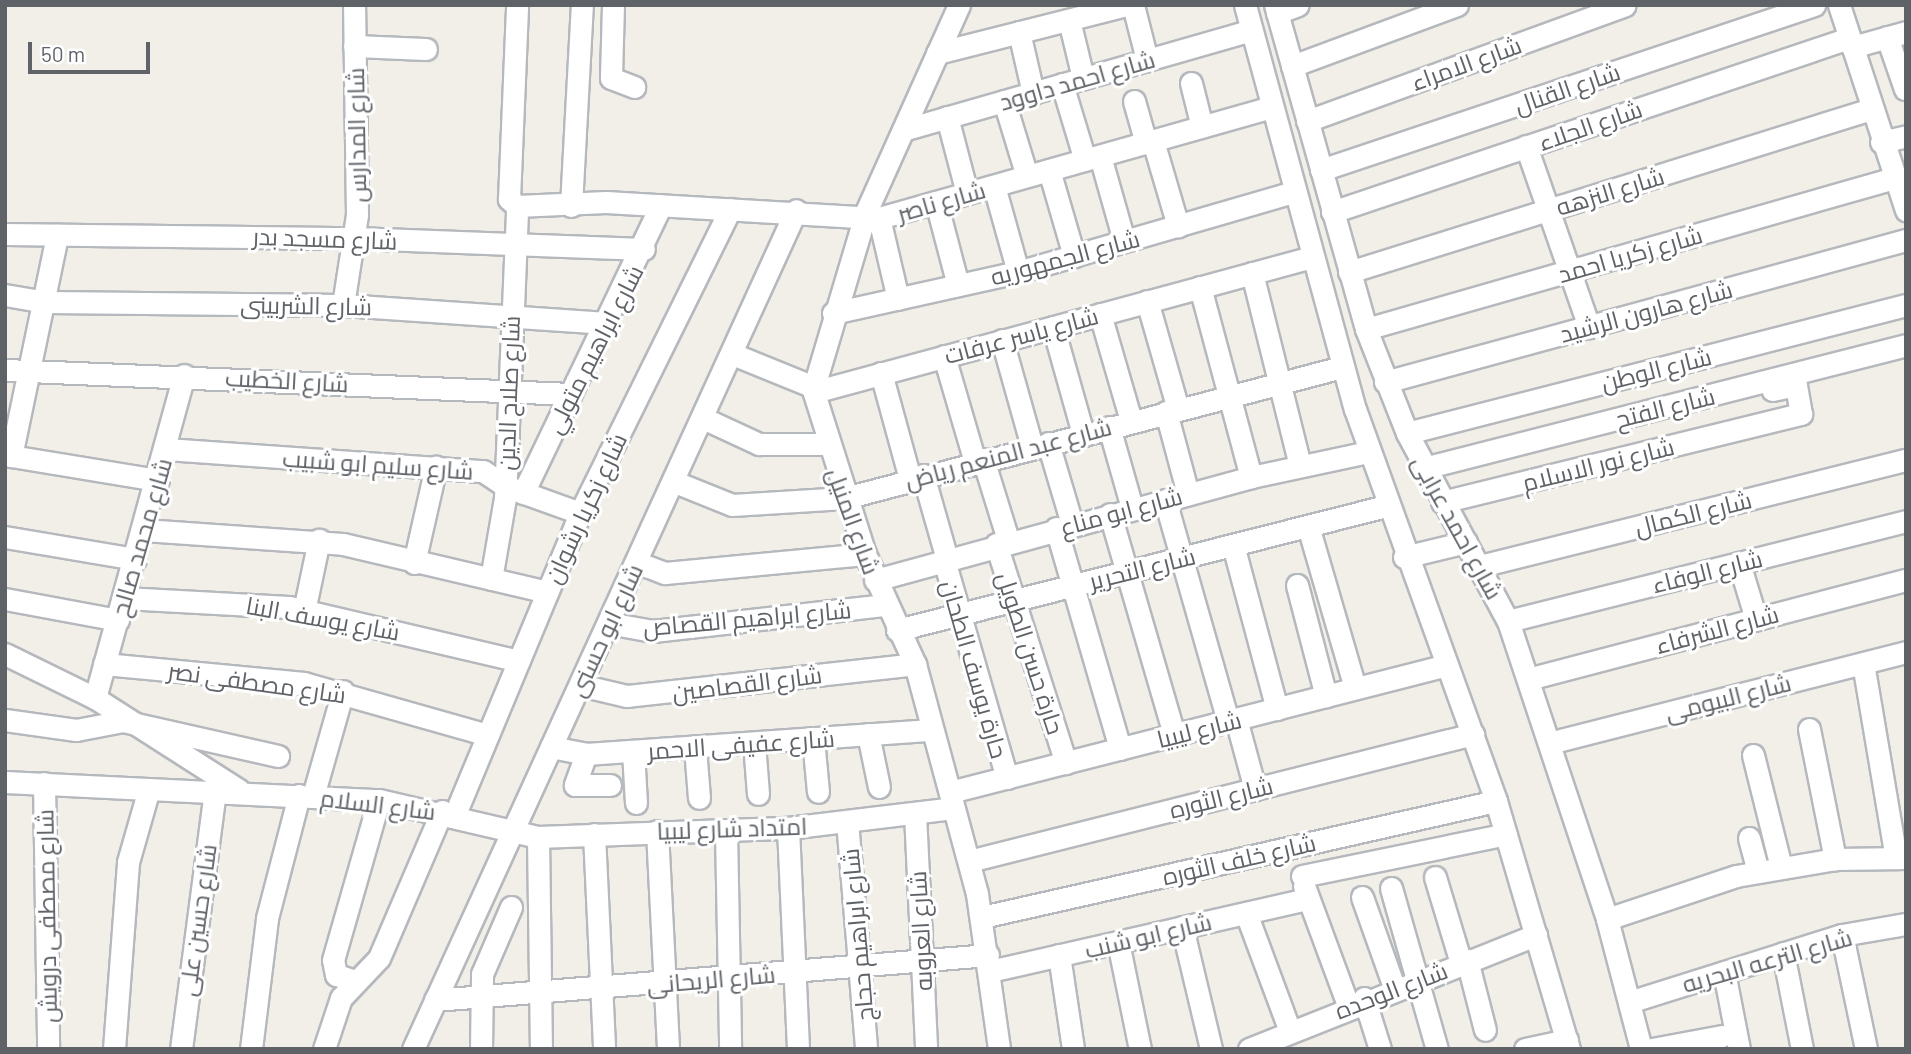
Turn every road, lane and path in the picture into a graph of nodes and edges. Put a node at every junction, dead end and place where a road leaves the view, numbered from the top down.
1 (354, 5) edge
2 (517, 5) edge
3 (582, 5) edge
4 (613, 5) edge
5 (959, 5) edge
6 (1133, 5) edge
7 (1244, 5) edge
8 (1298, 5) edge
9 (1457, 5) edge
10 (1625, 5) edge
11 (1814, 5) edge
12 (1839, 5) edge
13 (1114, 7) edge
14 (1276, 9) edge
15 (1058, 16) edge
16 (1251, 30) junction
17 (1019, 32) junction
18 (1896, 34) edge
19 (1850, 42) junction
20 (354, 46) junction
21 (426, 49) dead end
22 (937, 53) junction
23 (1147, 60) junction
24 (1292, 66) junction
25 (1083, 78) junction
26 (1191, 83) dead end
27 (1062, 84) junction
28 (635, 87) dead end
29 (1905, 89) edge
30 (1033, 93) junction
31 (1004, 101) junction
32 (1134, 101) dead end
33 (1272, 107) junction
34 (1871, 109) junction
35 (947, 117) junction
36 (1307, 121) junction
37 (1202, 127) junction
38 (903, 130) junction
39 (1906, 136) edge
40 (1149, 142) junction
41 (1881, 142) junction
42 (1526, 146) junction
43 (1092, 158) junction
44 (1049, 170) junction
45 (1321, 170) junction
46 (1027, 176) junction
47 (1894, 178) junction
48 (994, 186) junction
49 (1294, 192) junction
50 (967, 193) junction
51 (936, 202) junction
52 (661, 205) junction
53 (517, 206) junction
54 (571, 206) junction
55 (1905, 207) edge
56 (730, 209) junction
57 (796, 210) junction
58 (1548, 210) junction
59 (1332, 212) junction
60 (873, 215) junction
61 (1178, 226) junction
62 (5, 234) edge
63 (57, 235) junction
64 (355, 238) junction
65 (1906, 240) edge
66 (1124, 242) junction
67 (514, 245) junction
68 (644, 249) junction
69 (1074, 256) junction
70 (1312, 257) junction
71 (1569, 271) junction
72 (1018, 272) junction
73 (1349, 272) junction
74 (1252, 273) junction
75 (958, 285) junction
76 (1200, 287) junction
77 (5, 295) edge
78 (898, 299) junction
79 (1147, 301) junction
80 (46, 302) junction
81 (343, 305) junction
82 (1906, 305) edge
83 (833, 313) junction
84 (1100, 314) junction
85 (510, 316) junction
86 (606, 323) junction
87 (1054, 327) junction
88 (1589, 327) junction
89 (1366, 329) junction
90 (1002, 340) junction
91 (1906, 345) edge
92 (735, 355) junction
93 (944, 356) junction
94 (1342, 367) junction
95 (5, 370) edge
96 (881, 373) junction
97 (30, 375) junction
98 (184, 375) junction
99 (1385, 382) junction
100 (1279, 383) junction
101 (813, 390) junction
102 (506, 391) junction
103 (1769, 391) dead end
104 (570, 394) junction
105 (1229, 396) junction
106 (1172, 411) junction
107 (705, 419) junction
108 (1131, 421) junction
109 (1110, 427) junction
110 (1407, 433) junction
111 (1083, 434) junction
112 (826, 444) junction
113 (1040, 445) junction
114 (166, 449) junction
115 (1368, 452) junction
116 (8, 455) edge
117 (1906, 460) edge
118 (979, 461) junction
119 (436, 466) junction
120 (1300, 466) junction
121 (1424, 468) junction
122 (916, 477) junction
123 (1251, 477) junction
124 (158, 480) junction
125 (675, 482) junction
126 (514, 489) junction
127 (1188, 494) junction
128 (845, 498) junction
129 (1165, 500) junction
130 (1442, 502) junction
131 (1386, 506) junction
132 (1132, 508) junction
133 (580, 513) junction
134 (1111, 514) junction
135 (1906, 522) edge
136 (1064, 526) junction
137 (1308, 526) junction
138 (144, 530) junction
139 (5, 537) edge
140 (319, 540) junction
141 (1002, 542) junction
142 (1466, 542) junction
143 (1233, 545) junction
144 (865, 554) junction
145 (1404, 557) junction
146 (1181, 558) junction
147 (135, 559) junction
148 (946, 559) junction
149 (636, 562) junction
150 (414, 563) junction
151 (1739, 563) junction
152 (1480, 566) junction
153 (1128, 572) junction
154 (491, 579) junction
155 (876, 580) junction
156 (1906, 580) edge
157 (1073, 585) junction
158 (1297, 585) dead end
159 (547, 592) junction
160 (124, 598) junction
161 (5, 599) edge
162 (1015, 600) junction
163 (886, 605) junction
164 (304, 611) junction
165 (961, 614) junction
166 (1756, 619) junction
167 (118, 620) junction
168 (1508, 621) junction
169 (608, 623) junction
170 (897, 630) junction
171 (1906, 652) edge
172 (5, 654) edge
173 (519, 661) junction
174 (1863, 663) junction
175 (104, 664) junction
176 (915, 664) junction
177 (1447, 665) junction
178 (1528, 679) junction
179 (580, 684) junction
180 (1355, 688) junction
181 (343, 691) junction
182 (1326, 696) junction
183 (94, 698) junction
184 (1277, 709) junction
185 (5, 720) edge
186 (1232, 720) junction
187 (123, 721) junction
188 (1809, 729) dead end
189 (931, 730) junction
190 (868, 734) junction
191 (1473, 734) junction
192 (488, 735) junction
193 (1174, 735) junction
194 (813, 739) junction
195 (754, 743) junction
196 (1549, 743) junction
197 (551, 747) junction
198 (695, 748) junction
199 (1120, 749) junction
200 (633, 751) junction
201 (586, 754) junction
202 (278, 755) dead end
203 (1753, 755) dead end
204 (1066, 763) junction
205 (1007, 778) junction
206 (5, 782) edge
207 (44, 783) junction
208 (610, 785) dead end
209 (879, 788) dead end
210 (149, 789) junction
211 (1255, 789) junction
212 (215, 791) junction
213 (242, 792) junction
214 (818, 792) dead end
215 (758, 794) dead end
216 (306, 795) junction
217 (699, 798) dead end
218 (379, 800) junction
219 (952, 800) junction
220 (1496, 802) junction
221 (636, 803) dead end
222 (449, 812) junction
223 (915, 813) junction
224 (847, 821) junction
225 (513, 828) junction
226 (788, 828) junction
227 (657, 831) junction
228 (726, 831) junction
229 (594, 834) junction
230 (1506, 834) junction
231 (538, 837) junction
232 (1749, 838) dead end
233 (1295, 847) junction
234 (1901, 858) edge
235 (1835, 859) junction
236 (969, 861) junction
237 (1781, 867) junction
238 (1758, 872) junction
239 (1302, 876) junction
240 (1435, 877) dead end
241 (1391, 888) dead end
242 (1362, 897) dead end
243 (1307, 899) junction
244 (511, 907) dead end
245 (1246, 913) junction
246 (982, 917) junction
247 (1607, 919) junction
248 (1906, 924) edge
249 (1182, 928) junction
250 (1536, 935) junction
251 (1842, 936) junction
252 (1118, 942) junction
253 (1783, 953) junction
254 (1059, 955) junction
255 (921, 961) junction
256 (1464, 962) junction
257 (989, 963) junction
258 (859, 966) junction
259 (792, 972) junction
260 (1724, 972) junction
261 (729, 977) junction
262 (1418, 978) junction
263 (355, 981) junction
264 (665, 982) junction
265 (601, 988) junction
266 (1394, 988) junction
267 (540, 993) junction
268 (481, 998) junction
269 (435, 1000) junction
270 (1356, 1002) junction
271 (1629, 1002) junction
272 (1485, 1030) dead end
273 (1290, 1031) junction
274 (1730, 1043) edge
275 (1568, 1044) edge
276 (48, 1049) edge
277 (114, 1049) edge
278 (181, 1049) edge
279 (251, 1049) edge
280 (324, 1049) edge
281 (414, 1049) edge
282 (481, 1049) edge
283 (541, 1049) edge
284 (604, 1049) edge
285 (668, 1049) edge
286 (730, 1049) edge
287 (798, 1049) edge
288 (866, 1049) edge
289 (926, 1049) edge
290 (999, 1049) edge
291 (1073, 1049) edge
292 (1140, 1049) edge
293 (1211, 1049) edge
294 (1249, 1049) edge
295 (1380, 1049) edge
296 (1437, 1049) edge
297 (1525, 1049) edge
298 (1641, 1049) edge
299 (1652, 1049) edge
300 (1802, 1049) edge
301 (1866, 1049) edge

1 - 20 street, شارع المدارس
2 - 53 street, شارع صلاح الدين
3 - 54 street
4 - 28 street
5 - 22 street, شارع المنيل
6 - 23 street
7 - 16 street, شارع احمد عرابى
8 - 14 street
9 - 24 street
10 - 36 street, شارع الامراء
11 - 45 street, شارع القنال
12 - 19 street
13 - 15 street
14 - 24 street, شارع احمد عرابى
15 - 17 street
15 - 25 street
16 - 23 street, شارع احمد داوود
16 - 33 street, شارع احمد عرابى
17 - 22 street
17 - 30 street
18 - 19 street, شارع الجلاء
18 - 29 street
19 - 34 street
19 - 42 street, شارع الجلاء
20 - 21 street
20 - 64 street, شارع المدارس
22 - 38 street, شارع المنيل
23 - 25 street, شارع احمد داوود
24 - 36 street, شارع احمد عرابى
25 - 27 street, شارع احمد داوود
26 - 37 street
27 - 30 street, شارع احمد داوود
27 - 43 street
30 - 31 street, شارع احمد داوود
31 - 35 street, شارع احمد داوود
31 - 46 street
32 - 40 street
33 - 37 street, شارع ناصر
33 - 49 street, شارع احمد عرابى
34 - 41 street
34 - 58 street, شارع النزهه
35 - 38 street, شارع احمد داوود
35 - 50 street
36 - 45 street, شارع احمد عرابى
37 - 40 street, شارع ناصر
38 - 60 street, شارع المنيل
39 - 41 street
40 - 43 street, شارع ناصر
40 - 61 street
41 - 47 street
42 - 58 street
42 - 59 street, شارع الجلاء
43 - 44 street, شارع ناصر
43 - 66 street
44 - 46 street, شارع ناصر
44 - 69 street
45 - 59 street, شارع احمد عرابى
46 - 48 street, شارع ناصر
47 - 55 street
47 - 71 street, شارع زكريا احمد
48 - 50 street, شارع ناصر
48 - 72 street
49 - 61 street, شارع الجمهوريه
49 - 70 street, شارع احمد عرابى
50 - 51 street, شارع ناصر
51 - 60 street, شارع ناصر
51 - 75 street
52 - 54 street, شارع ناصر
52 - 56 street, شارع ناصر
52 - 68 street, شارع ابراهيم متولي
53 - 54 street, شارع ناصر
53 - 67 street, شارع صلاح الدين
56 - 57 street, شارع ناصر
56 - 133 street, شارع زكريا رشوان
57 - 60 street, شارع ناصر
57 - 92 street, شارع ابو حسنى
58 - 71 street
58 - 73 street, شارع النزهه
59 - 73 street, شارع احمد عرابى
60 - 78 street
60 - 83 street, شارع المنيل
61 - 66 street, شارع الجمهوريه
62 - 63 street, شارع مسجد بدر
63 - 64 street, شارع مسجد بدر
63 - 80 street
64 - 67 street, شارع مسجد بدر
64 - 81 street, شارع المدارس
65 - 88 street, شارع هارون الرشيد
66 - 69 street, شارع الجمهوريه
67 - 68 street, شارع مسجد بدر
67 - 85 street, شارع صلاح الدين
68 - 86 street, شارع ابراهيم متولي
69 - 72 street, شارع الجمهوريه
70 - 74 street, شارع ياسر عرفات
70 - 94 street, شارع احمد عرابى
71 - 88 street
71 - 89 street, شارع زكريا احمد
72 - 75 street, شارع الجمهوريه
73 - 89 street, شارع احمد عرابى
74 - 76 street, شارع ياسر عرفات
74 - 100 street
75 - 78 street, شارع الجمهوريه
76 - 79 street, شارع ياسر عرفات
76 - 105 street
77 - 80 street, شارع الشربينى
78 - 83 street, شارع الجمهوريه
79 - 84 street, شارع ياسر عرفات
79 - 106 street
80 - 81 street, شارع الشربينى
80 - 97 street
81 - 85 street, شارع الشربينى
82 - 110 street, شارع الوطن
83 - 101 street, شارع المنيل
84 - 87 street, شارع ياسر عرفات
84 - 108 street
85 - 86 street, شارع الشربينى
85 - 102 street, شارع صلاح الدين
86 - 104 street, شارع ابراهيم متولي
87 - 90 street, شارع ياسر عرفات
87 - 111 street
88 - 99 street, شارع هارون الرشيد
89 - 99 street, شارع احمد عرابى
90 - 93 street, شارع ياسر عرفات
90 - 113 street
91 - 121 street, شارع الفتح
92 - 101 street
92 - 107 street, شارع ابو حسنى
93 - 96 street, شارع ياسر عرفات
93 - 118 street, حارة حسن الطويل
94 - 100 street, شارع عبد المنعم رياض
94 - 115 street, شارع احمد عرابى
95 - 97 street, شارع الخطيب
96 - 101 street, شارع ياسر عرفات
96 - 122 street, حارة يوسف الطحان
97 - 98 street, شارع الخطيب
97 - 116 street
98 - 102 street, شارع الخطيب
98 - 114 street, شارع محمد صالح
99 - 110 street, شارع احمد عرابى
100 - 105 street, شارع عبد المنعم رياض
100 - 120 street
101 - 112 street, شارع المنيل
102 - 104 street, شارع الخطيب
102 - 126 street, شارع صلاح الدين
103 - 130 street, شارع نور الاسلام
104 - 126 street, شارع ابراهيم متولي
105 - 106 street, شارع عبد المنعم رياض
105 - 123 street
106 - 108 street, شارع عبد المنعم رياض
106 - 127 street
107 - 112 street
107 - 125 street, شارع ابو حسنى
108 - 109 street, شارع عبد المنعم رياض
109 - 111 street, شارع عبد المنعم رياض
109 - 132 street
110 - 121 street, شارع احمد عرابى
111 - 113 street, شارع عبد المنعم رياض
112 - 128 street, شارع المنيل
113 - 118 street, شارع عبد المنعم رياض
113 - 136 street
114 - 119 street, شارع سليم ابو شبيب
114 - 124 street, شارع محمد صالح
115 - 120 street, شارع ابو مناع
115 - 131 street, شارع احمد عرابى
116 - 124 street
117 - 152 street, شارع الكمال
118 - 122 street, شارع عبد المنعم رياض
118 - 141 street, حارة حسن الطويل
119 - 126 street, شارع سليم ابو شبيب
119 - 150 street
120 - 123 street, شارع ابو مناع
121 - 130 street, شارع احمد عرابى
122 - 128 street, شارع عبد المنعم رياض
122 - 148 street, حارة يوسف الطحان
123 - 127 street, شارع ابو مناع
124 - 138 street, شارع محمد صالح
125 - 128 street, شارع عبد المنعم رياض
125 - 149 street, شارع ابو حسنى
126 - 133 street, شارع سليم ابو شبيب
126 - 154 street, شارع صلاح الدين
127 - 129 street, شارع ابو مناع
128 - 144 street, شارع المنيل
129 - 132 street, شارع ابو مناع
129 - 146 street
130 - 142 street, شارع احمد عرابى
131 - 137 street, شارع التحرير
131 - 145 street, شارع احمد عرابى
132 - 134 street, شارع ابو مناع
133 - 159 street, شارع زكريا رشوان
134 - 136 street, شارع ابو مناع
134 - 153 street
135 - 151 street, شارع الوفاء
136 - 141 street, شارع ابو مناع
136 - 157 street
137 - 143 street, شارع التحرير
137 - 180 street
138 - 140 street
138 - 147 street, شارع محمد صالح
139 - 147 street
140 - 150 street
140 - 164 street
141 - 148 street, شارع ابو مناع
141 - 162 street, حارة حسن الطويل
142 - 145 street
142 - 152 street, شارع احمد عرابى
143 - 146 street, شارع التحرير
143 - 184 street
144 - 149 street
144 - 155 street, شارع المنيل
145 - 177 street, شارع احمد عرابى
146 - 153 street, شارع التحرير
146 - 186 street
147 - 160 street, شارع محمد صالح
148 - 155 street, شارع ابو مناع
148 - 165 street, حارة يوسف الطحان
149 - 169 street, شارع ابو حسنى
150 - 154 street
151 - 166 street
151 - 168 street, شارع الوفاء
152 - 168 street, شارع احمد عرابى
153 - 157 street, شارع التحرير
153 - 193 street
154 - 159 street
155 - 163 street, شارع المنيل
156 - 166 street, شارع الشرفاء
157 - 162 street, شارع التحرير
157 - 199 street
158 - 182 street
159 - 173 street, شارع زكريا رشوان
160 - 164 street, شارع يوسف البنا
160 - 167 street, شارع محمد صالح
161 - 167 street
162 - 165 street, شارع التحرير
162 - 204 street, حارة حسن الطويل
163 - 169 street, شارع ابراهيم القصاص
163 - 170 street, شارع المنيل
164 - 173 street, شارع يوسف البنا
165 - 170 street, شارع التحرير
165 - 205 street, حارة يوسف الطحان
166 - 178 street, شارع الشرفاء
167 - 175 street, شارع محمد صالح
168 - 178 street, شارع احمد عرابى
169 - 179 street, شارع ابو حسنى
170 - 176 street, شارع المنيل
171 - 174 street, شارع البيومى
172 - 183 street, شارع السلام
173 - 192 street, شارع زكريا رشوان
174 - 196 street, شارع البيومى
174 - 234 street
175 - 181 street, شارع مصطفى نصر
175 - 183 street, شارع محمد صالح
176 - 179 street, شارع القصاصين
176 - 189 street, شارع المنيل
177 - 180 street, شارع ليبيا
177 - 191 street, شارع احمد عرابى
178 - 196 street, شارع احمد عرابى
179 - 197 street, شارع ابو حسنى
180 - 182 street, شارع ليبيا
181 - 192 street, شارع مصطفى نصر
181 - 216 street
182 - 184 street, شارع ليبيا
183 - 187 street, شارع السلام
184 - 186 street, شارع ليبيا
185 - 187 street
186 - 193 street, شارع ليبيا
186 - 211 street
187 - 202 street
187 - 213 street, شارع السلام
188 - 235 street
189 - 190 street, شارع عفيفى الاحمر
189 - 219 street, شارع المنيل
190 - 194 street, شارع عفيفى الاحمر
190 - 209 street
191 - 211 street, شارع الثوره
191 - 220 street, شارع احمد عرابى
192 - 222 street, شارع زكريا رشوان
193 - 199 street, شارع ليبيا
194 - 195 street, شارع عفيفى الاحمر
194 - 214 street
195 - 198 street, شارع عفيفى الاحمر
195 - 215 street
196 - 247 street, شارع احمد عرابى
197 - 201 street, شارع عفيفى الاحمر
197 - 225 street, شارع ابو حسنى
198 - 200 street, شارع عفيفى الاحمر
198 - 217 street
199 - 204 street, شارع ليبيا
200 - 201 street, شارع عفيفى الاحمر
200 - 221 street
201 - 208 street
203 - 237 street
204 - 205 street, شارع ليبيا
205 - 219 street, شارع ليبيا
206 - 207 street, شارع السلام
207 - 210 street, شارع السلام
207 - 276 street, شارع مصطفى درويش
210 - 212 street, شارع السلام
210 - 277 street
211 - 236 street, شارع الثوره
212 - 213 street, شارع السلام
212 - 278 street, شارع حسين على
213 - 216 street, شارع السلام
216 - 218 street, شارع السلام
216 - 279 street
218 - 222 street, شارع السلام
218 - 263 street
219 - 223 street, امتداد شارع ليبيا
219 - 236 street, شارع المنيل
220 - 230 street, شارع احمد عرابى
220 - 233 street, شارع خلف الثوره
222 - 225 street, شارع السلام
222 - 263 street, شارع زكريا رشوان
223 - 224 street, امتداد شارع ليبيا
223 - 255 street, شارع العروبه
224 - 226 street, امتداد شارع ليبيا
224 - 258 street, شارع ابراهيم حجاج
225 - 231 street, امتداد شارع ليبيا
225 - 269 street, شارع ابو حسنى
226 - 228 street, امتداد شارع ليبيا
226 - 259 street
227 - 228 street, امتداد شارع ليبيا
227 - 229 street, امتداد شارع ليبيا
227 - 264 street
228 - 261 street
229 - 231 street, امتداد شارع ليبيا
229 - 265 street
230 - 239 street
230 - 250 street, شارع احمد عرابى
231 - 267 street
232 - 238 street
233 - 239 street
233 - 246 street, شارع خلف الثوره
234 - 235 street
235 - 237 street
236 - 246 street, شارع المنيل
237 - 238 street
238 - 247 street
239 - 243 street
240 - 256 street
241 - 262 street
242 - 266 street
243 - 245 street, شارع ابو شنب
243 - 270 street
244 - 268 street
245 - 249 street, شارع ابو شنب
245 - 273 street
246 - 257 street, شارع المنيل
247 - 271 street, شارع احمد عرابى
248 - 251 street, شارع الترعه البحريه
249 - 252 street, شارع ابو شنب
249 - 293 street
250 - 256 street, شارع الوحده
250 - 275 street, شارع احمد عرابى
251 - 253 street, شارع الترعه البحريه
251 - 301 street
252 - 254 street, شارع ابو شنب
252 - 292 street
253 - 260 street, شارع الترعه البحريه
253 - 300 street
254 - 257 street, شارع ابو شنب
254 - 291 street
255 - 257 street, شارع الريحانى
255 - 258 street, شارع الريحانى
255 - 289 street, شارع العروبه
256 - 262 street, شارع الوحده
256 - 272 street
257 - 290 street, شارع المنيل
258 - 259 street, شارع الريحانى
258 - 288 street, شارع ابراهيم حجاج
259 - 261 street, شارع الريحانى
259 - 287 street
260 - 271 street, شارع الترعه البحريه
260 - 274 street
261 - 264 street, شارع الريحانى
261 - 286 street
262 - 266 street, شارع الوحده
262 - 296 street
263 - 280 street, شارع زكريا رشوان
264 - 265 street, شارع الريحانى
264 - 285 street
265 - 267 street, شارع الريحانى
265 - 284 street
266 - 270 street, شارع الوحده
267 - 268 street, شارع الريحانى
267 - 283 street
268 - 269 street, شارع الريحانى
268 - 282 street
269 - 281 street, شارع ابو حسنى
270 - 273 street, شارع الوحده
270 - 295 street
271 - 298 street, شارع احمد عرابى
273 - 294 street, شارع الوحده
274 - 299 street
275 - 297 street

